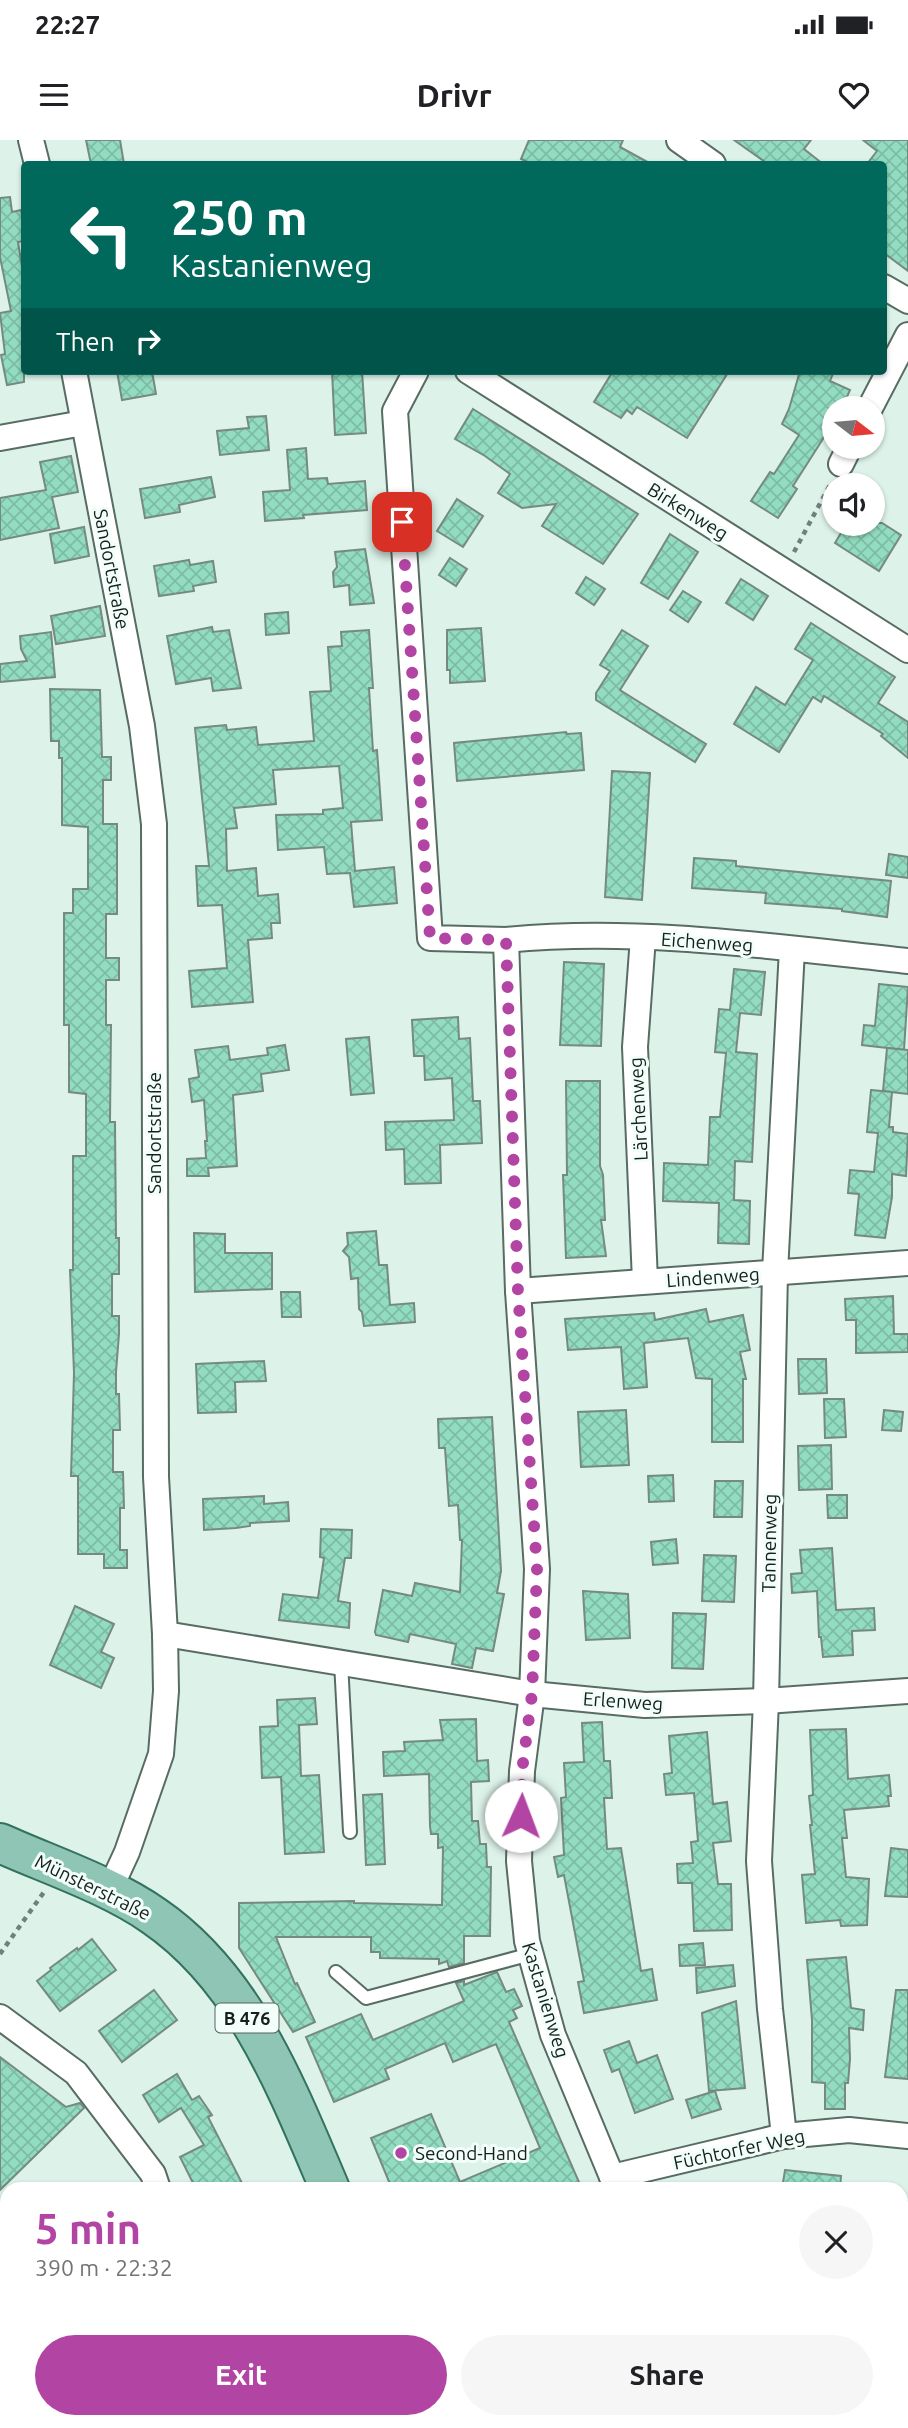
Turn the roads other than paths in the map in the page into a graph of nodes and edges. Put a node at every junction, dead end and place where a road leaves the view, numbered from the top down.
1 (32, 140) edge
2 (678, 140) edge
3 (36, 161) edge
4 (709, 161) edge
5 (887, 289) edge
6 (908, 301) edge
7 (908, 335) edge
8 (75, 375) edge
9 (414, 375) edge
10 (474, 375) edge
11 (876, 396) edge
12 (83, 423) junction
13 (0, 438) edge
14 (908, 650) edge
15 (643, 937) junction
16 (506, 940) junction
17 (792, 949) junction
18 (908, 961) edge
19 (908, 1263) edge
20 (775, 1272) junction
21 (645, 1281) junction
22 (518, 1292) junction
23 (165, 1634) junction
24 (341, 1662) junction
25 (908, 1691) edge
26 (532, 1694) junction
27 (766, 1701) junction
28 (350, 1832) dead end
29 (0, 1843) edge
30 (109, 1891) junction
31 (531, 1954) junction
32 (336, 1972) dead end
33 (0, 2017) edge
34 (784, 2136) junction
35 (908, 2136) edge
36 (156, 2182) edge
37 (327, 2182) edge
38 (615, 2182) edge
39 (619, 2182) edge

1 - 3 street
2 - 4 street
5 - 6 street
7 - 11 street
8 - 12 street, Sandortstraße
9 - 16 street
10 - 14 street, Birkenweg
12 - 13 street
12 - 23 street, Sandortstraße
15 - 16 street, Eichenweg
15 - 17 street, Eichenweg
15 - 21 street, Lärchenweg
16 - 22 street, Kastanienweg
17 - 18 street, Eichenweg
17 - 20 street, Tannenweg
19 - 20 street, Lindenweg
20 - 21 street, Lindenweg
20 - 27 street, Tannenweg
21 - 22 street, Lindenweg
22 - 26 street, Kastanienweg
23 - 24 street, Erlenweg
23 - 30 street, Sandortstraße
24 - 26 street, Erlenweg
24 - 28 lane
25 - 27 street, Erlenweg
26 - 27 street, Erlenweg
26 - 31 street, Kastanienweg
27 - 34 street, Tannenweg
29 - 30 main road, Münsterstraße / B 476
30 - 37 main road, Münsterstraße / B 476
31 - 32 lane
31 - 38 street, Kastanienweg
33 - 36 street
34 - 35 street, Füchtorfer Weg
34 - 39 street, Füchtorfer Weg

